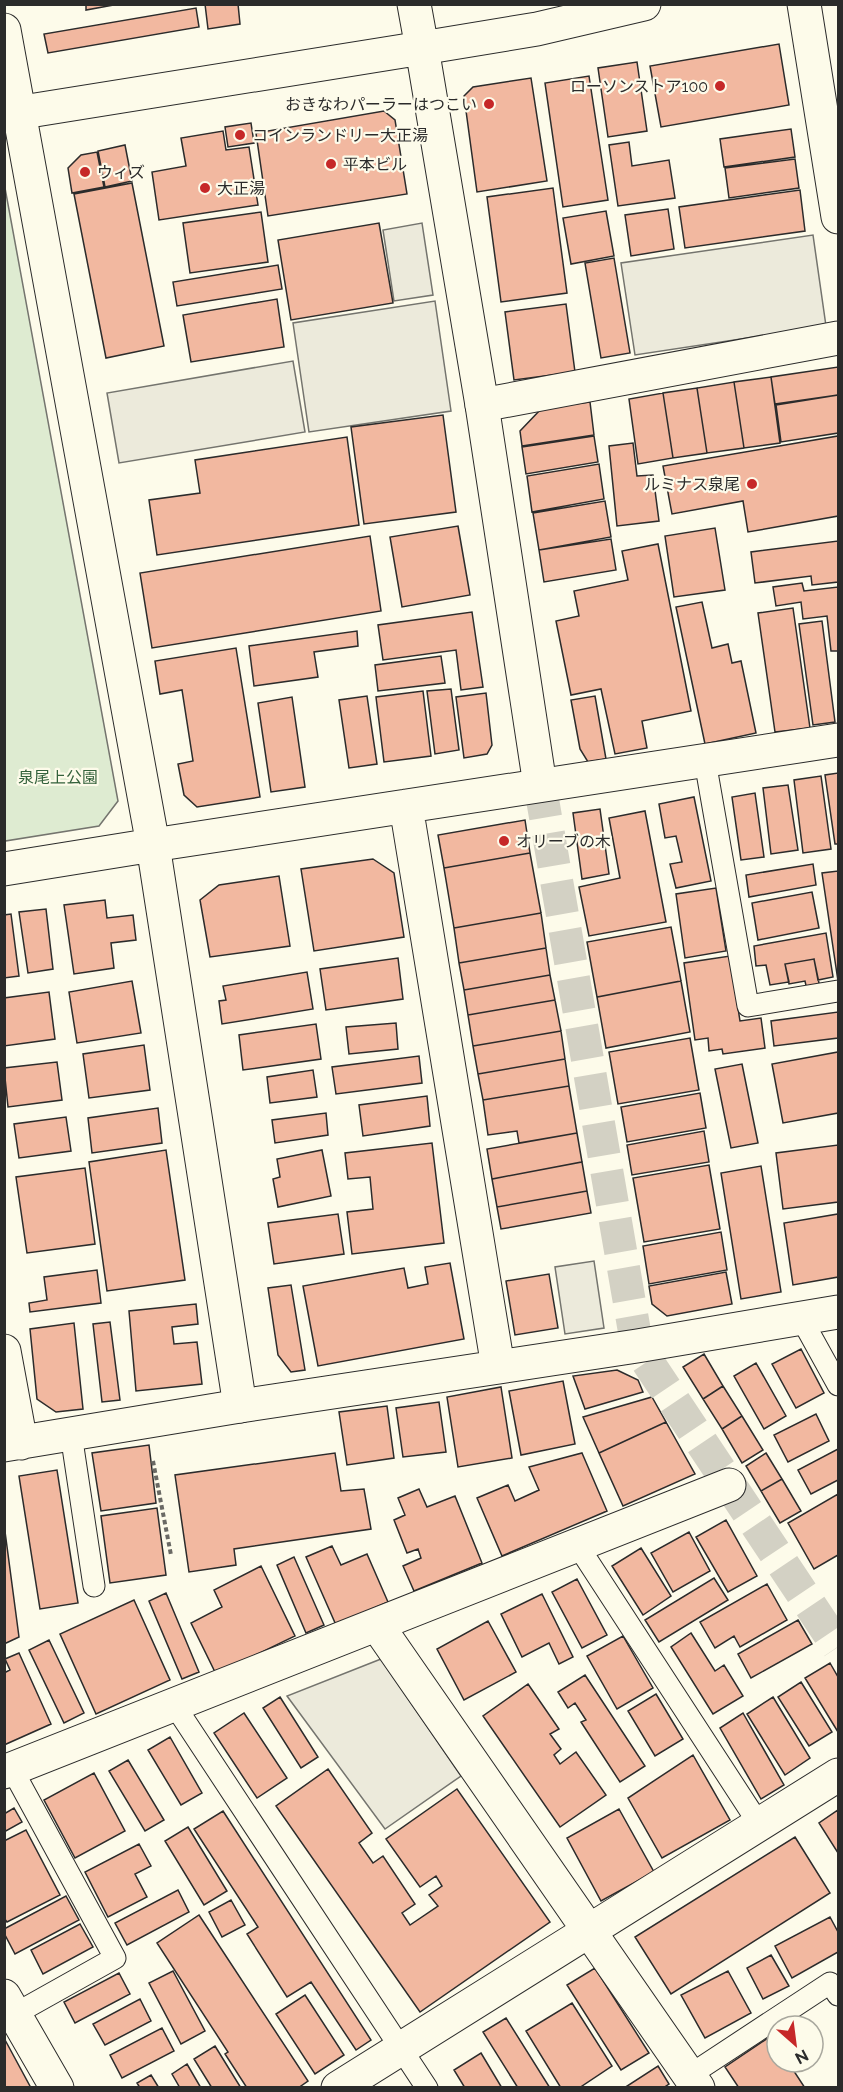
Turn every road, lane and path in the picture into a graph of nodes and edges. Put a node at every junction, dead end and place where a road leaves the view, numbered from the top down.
1 (414, 4) edge
2 (644, 4) edge
3 (804, 4) edge
4 (4, 30) edge
5 (422, 48) junction
6 (12, 114) edge
7 (838, 217) edge
8 (838, 338) edge
9 (482, 405) junction
10 (838, 740) edge
11 (705, 761) junction
12 (540, 784) junction
13 (406, 806) junction
14 (153, 845) junction
15 (4, 869) edge
16 (838, 991) edge
17 (838, 1312) edge
18 (801, 1318) junction
19 (4, 1351) edge
20 (498, 1366) junction
21 (838, 1385) edge
22 (240, 1406) junction
23 (146, 1422) junction
24 (71, 1434) junction
25 (13, 1444) edge
26 (729, 1485) dead end
27 (578, 1546) junction
28 (171, 1555) dead end
29 (94, 1586) dead end
30 (377, 1625) junction
31 (175, 1706) junction
32 (8, 1771) edge
33 (838, 1775) edge
34 (759, 1824) junction
35 (590, 1931) junction
36 (838, 1995) edge
37 (10, 2005) edge
38 (400, 2050) junction
39 (694, 2081) edge
40 (57, 2088) edge
41 (338, 2088) edge
42 (427, 2088) edge

1 - 5 street
2 - 5 street
3 - 7 street
4 - 6 street
5 - 6 street
5 - 9 street
6 - 14 street
8 - 9 street
9 - 12 street
10 - 11 street
11 - 12 street
11 - 16 lane
12 - 13 street
13 - 14 street
13 - 20 street
14 - 15 street
14 - 22 street
17 - 18 street
18 - 20 street
18 - 21 lane
19 - 25 street
20 - 22 street
22 - 23 street
23 - 24 street
23 - 28 path
24 - 25 street
24 - 29 lane
26 - 27 street
27 - 30 street
27 - 34 lane
30 - 31 street
30 - 35 street
31 - 32 street
31 - 38 lane
32 - 37 lane
33 - 34 street
34 - 35 street
35 - 38 street
35 - 39 street
36 - 39 lane
37 - 40 street
38 - 41 street
38 - 42 lane

